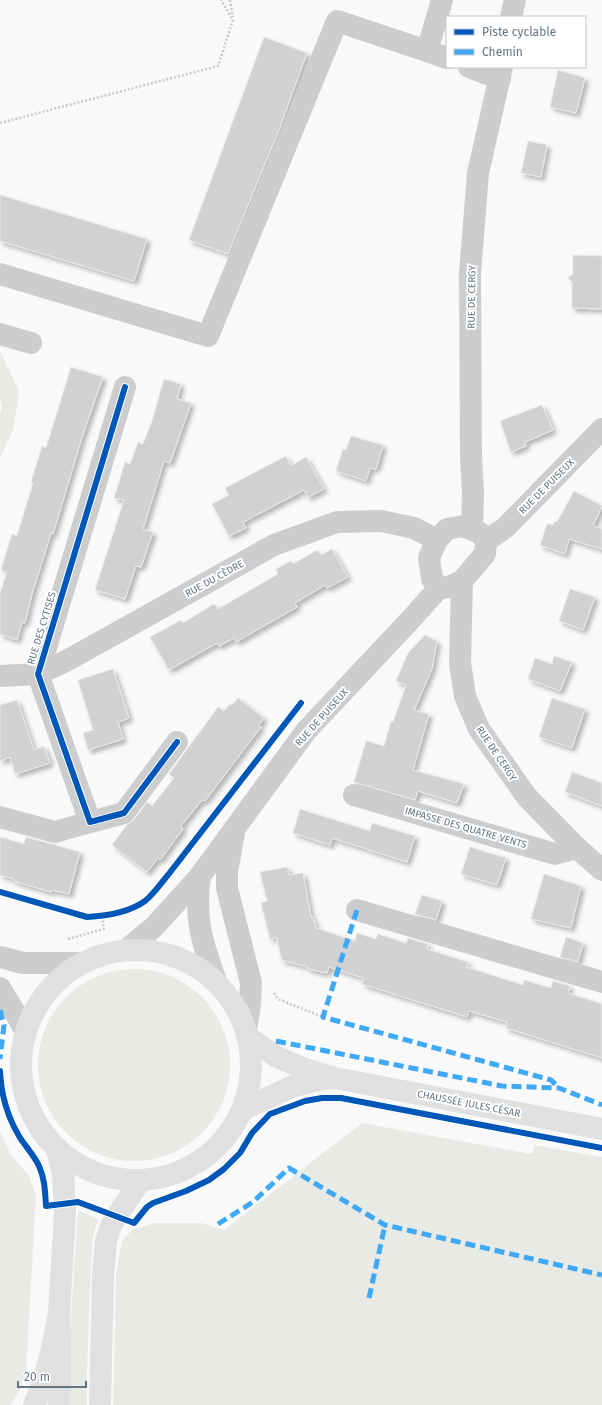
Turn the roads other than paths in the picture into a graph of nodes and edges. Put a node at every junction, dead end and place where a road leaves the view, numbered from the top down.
1 (442, 0) edge
2 (515, 0) edge
3 (511, 16) edge
4 (437, 55) edge
5 (474, 68) edge
6 (501, 73) edge
7 (0, 274) edge
8 (0, 334) edge
9 (30, 343) dead end
10 (125, 387) dead end
11 (602, 429) edge
12 (479, 535) junction
13 (437, 540) junction
14 (462, 581) junction
15 (439, 588) junction
16 (38, 674) junction
17 (0, 676) edge
18 (177, 742) dead end
19 (354, 795) dead end
20 (0, 817) edge
21 (90, 822) junction
22 (235, 828) junction
23 (577, 848) junction
24 (602, 870) edge
25 (200, 876) junction
26 (357, 910) dead end
27 (126, 950) junction
28 (0, 956) edge
29 (81, 963) junction
30 (216, 981) junction
31 (602, 982) edge
32 (0, 988) edge
33 (25, 1030) junction
34 (247, 1033) junction
35 (335, 1078) junction
36 (242, 1110) junction
37 (602, 1129) edge
38 (57, 1150) junction
39 (141, 1180) junction
40 (59, 1313) junction
41 (34, 1405) edge
42 (59, 1405) edge
43 (100, 1405) edge

1 - 4 street
2 - 3 street
4 - 7 street
5 - 6 street
6 - 12 street, RUE DE CERGY
8 - 9 street
10 - 16 street, RUE DES CYTISES
11 - 12 street, RUE DE PUISEUX
12 - 13 street
12 - 14 street
13 - 15 street
13 - 16 street, RUE DU CÈDRE
14 - 15 street
14 - 23 street, RUE DE CERGY
15 - 22 street, RUE DE PUISEUX
16 - 17 street, RUE DU CÈDRE
16 - 21 street, RUE DES CYTISES
18 - 21 street
19 - 23 street, IMPASSE DES QUATRE VENTS
20 - 21 street
22 - 25 street, RUE DE PUISEUX
22 - 34 street
23 - 24 street, RUE DE CERGY
25 - 27 street, RUE DE PUISEUX
25 - 30 street, RUE DE PUISEUX
26 - 31 street
27 - 29 main road
27 - 30 main road
28 - 29 street
29 - 33 main road
30 - 34 main road
32 - 33 street
33 - 38 main road
34 - 35 main road, CHAUSSÉE JULES CÉSAR
34 - 36 main road
35 - 36 main road, CHAUSSÉE JULES CÉSAR
35 - 37 main road, CHAUSSÉE JULES CÉSAR
36 - 39 main road
38 - 39 main road
38 - 40 main road
39 - 43 main road
40 - 41 main road
40 - 42 main road

